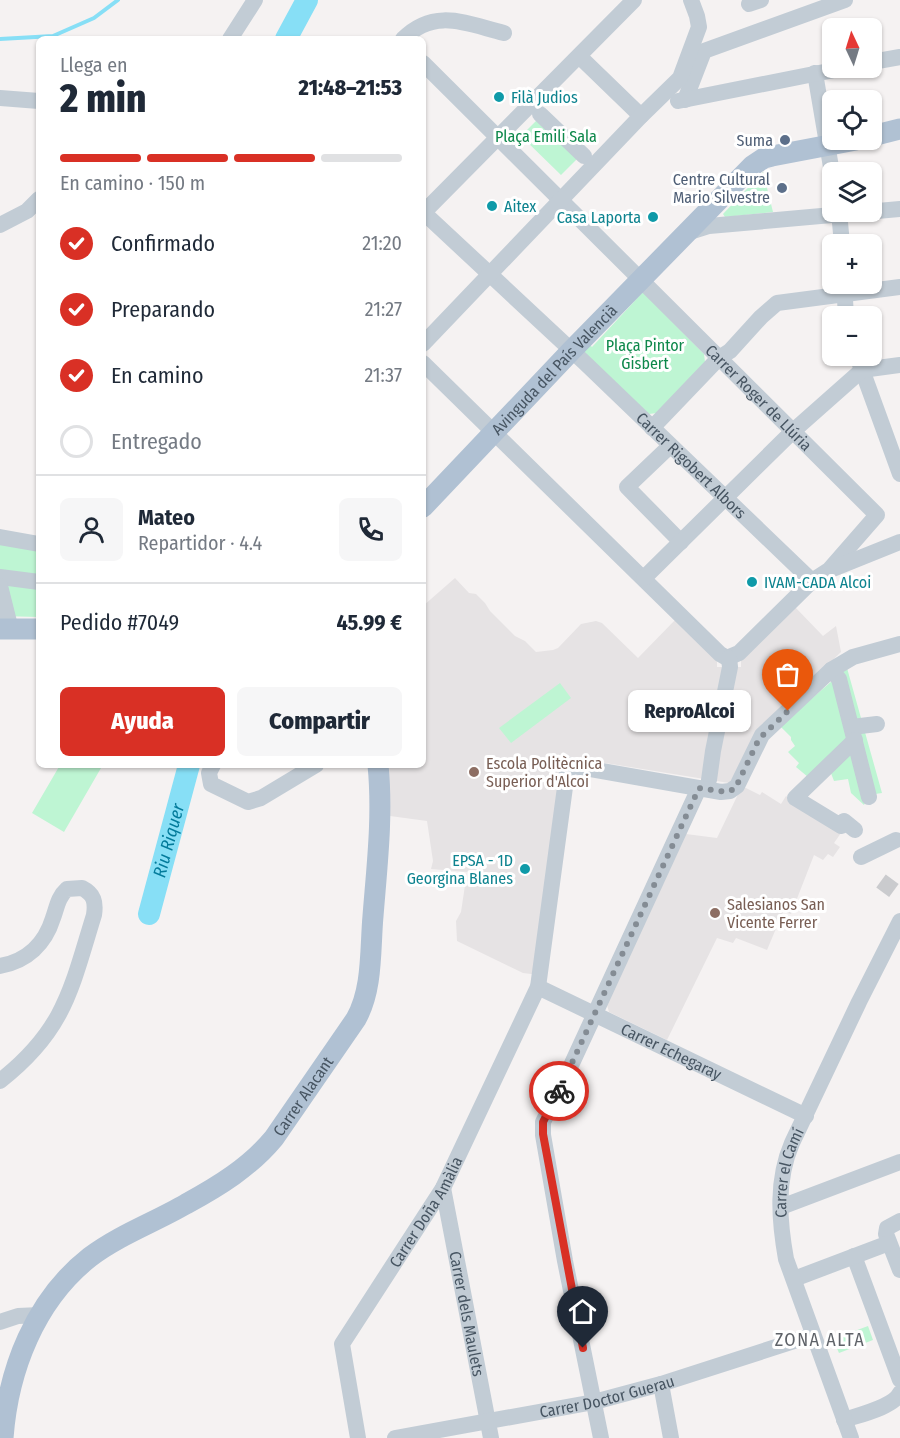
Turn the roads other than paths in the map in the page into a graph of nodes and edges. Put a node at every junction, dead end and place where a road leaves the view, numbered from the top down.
1 (255, 0) edge
2 (634, 0) edge
3 (691, 0) edge
4 (845, 0) edge
5 (504, 33) dead end
6 (232, 36) edge
7 (407, 36) edge
8 (579, 56) junction
9 (900, 57) edge
10 (882, 60) edge
11 (426, 66) edge
12 (822, 72) edge
13 (815, 73) junction
14 (665, 93) junction
15 (0, 98) edge
16 (685, 100) junction
17 (36, 101) edge
18 (822, 112) edge
19 (540, 114) dead end
20 (641, 116) junction
21 (900, 129) edge
22 (882, 134) edge
23 (498, 138) junction
24 (822, 147) edge
25 (584, 156) dead end
26 (562, 200) junction
27 (36, 202) edge
28 (900, 209) edge
29 (426, 210) edge
30 (882, 210) edge
31 (822, 215) edge
32 (426, 216) edge
33 (0, 225) edge
34 (687, 233) junction
35 (489, 275) junction
36 (641, 280) junction
37 (882, 287) edge
38 (900, 287) edge
39 (822, 293) edge
40 (426, 341) edge
41 (571, 351) junction
42 (719, 358) junction
43 (882, 364) edge
44 (900, 365) edge
45 (426, 366) edge
46 (857, 366) edge
47 (861, 366) edge
48 (652, 428) junction
49 (494, 432) junction
50 (792, 432) junction
51 (670, 446) junction
52 (900, 474) edge
53 (725, 498) junction
54 (426, 504) edge
55 (0, 537) edge
56 (681, 542) junction
57 (900, 542) edge
58 (36, 543) edge
59 (830, 570) junction
60 (0, 577) edge
61 (644, 578) junction
62 (812, 581) junction
63 (36, 582) edge
64 (0, 586) edge
65 (6, 629) edge
66 (36, 629) edge
67 (900, 644) edge
68 (725, 656) junction
69 (838, 666) junction
70 (862, 729) junction
71 (212, 768) edge
72 (311, 768) edge
73 (378, 768) edge
74 (704, 784) junction
75 (869, 797) dead end
76 (855, 830) dead end
77 (896, 840) dead end
78 (861, 857) dead end
79 (900, 921) edge
80 (0, 966) edge
81 (538, 987) junction
82 (594, 1014) junction
83 (0, 1081) edge
84 (806, 1116) junction
85 (900, 1162) edge
86 (443, 1188) junction
87 (781, 1207) junction
88 (900, 1221) edge
89 (889, 1243) junction
90 (854, 1256) junction
91 (900, 1270) edge
92 (794, 1279) junction
93 (40, 1315) junction
94 (0, 1322) edge
95 (813, 1335) junction
96 (900, 1380) edge
97 (660, 1384) junction
98 (900, 1393) edge
99 (594, 1402) junction
100 (844, 1420) junction
101 (488, 1421) junction
102 (3, 1438) edge
103 (358, 1438) edge
104 (395, 1438) edge
105 (491, 1438) edge
106 (601, 1438) edge
107 (671, 1438) edge
108 (851, 1438) edge

1 - 6 street
2 - 8 street
3 - 14 street
4 - 16 street
5 - 7 street
8 - 20 street
8 - 23 street
9 - 10 street
11 - 23 street
12 - 13 street
13 - 16 street
13 - 18 street
14 - 16 street
14 - 20 street
15 - 17 street
19 - 25 street
20 - 26 street
21 - 22 main road
23 - 26 street
23 - 29 street
24 - 34 main road, Avinguda del País Valencià
26 - 35 street
26 - 36 street, Carrer Roger de Llúria
27 - 33 street
28 - 30 street
31 - 34 street
32 - 35 street, Carrer Rigobert Albors
34 - 36 main road, Avinguda del País Valencià
35 - 40 street
35 - 41 street, Carrer Rigobert Albors
36 - 41 main road, Avinguda del País Valencià
36 - 42 street, Carrer Roger de Llúria
37 - 38 street
39 - 42 street
41 - 48 street, Carrer Rigobert Albors
41 - 49 main road, Avinguda del País Valencià
42 - 48 street
42 - 50 street, Carrer Roger de Llúria
43 - 44 street
45 - 49 street
46 - 50 street
47 - 52 street
48 - 51 street, Carrer Rigobert Albors
49 - 54 main road, Avinguda del País Valencià
49 - 61 street
50 - 53 street
50 - 59 street, Carrer Roger de Llúria
51 - 53 street, Carrer Rigobert Albors
51 - 56 street
53 - 56 street
53 - 62 street, Carrer Rigobert Albors
55 - 58 street
56 - 61 street
57 - 59 street
59 - 62 street
60 - 63 street
61 - 68 street
62 - 68 street
64 - 65 street
65 - 66 main road
67 - 69 street
68 - 74 street
69 - 70 street
69 - 74 street
70 - 75 street
70 - 76 street
71 - 72 street
73 - 93 main road, Carrer Alacant
74 - 81 street, Carrer Doña Amàlia
74 - 82 street
77 - 78 street
79 - 84 street, Carrer el Camí
80 - 83 street
81 - 82 street, Carrer Echegaray
81 - 86 street, Carrer Doña Amàlia
82 - 84 street, Carrer Echegaray
82 - 99 street
84 - 87 street, Carrer el Camí
85 - 87 street
86 - 101 street, Carrer dels Maulets
86 - 103 street, Carrer Doña Amàlia
87 - 92 street, Carrer el Camí
88 - 89 street
89 - 90 street
89 - 91 street
90 - 92 street
90 - 96 street
92 - 95 street, Carrer el Camí
93 - 94 street
93 - 102 main road, Carrer Alacant
95 - 97 street, Carrer Doctor Guerau
95 - 100 street, Carrer el Camí
97 - 99 street, Carrer Doctor Guerau
97 - 107 street
98 - 100 street
99 - 101 street, Carrer Doctor Guerau
99 - 106 street
100 - 108 street, Carrer el Camí
101 - 104 street, Carrer Doctor Guerau
101 - 105 street, Carrer dels Maulets

